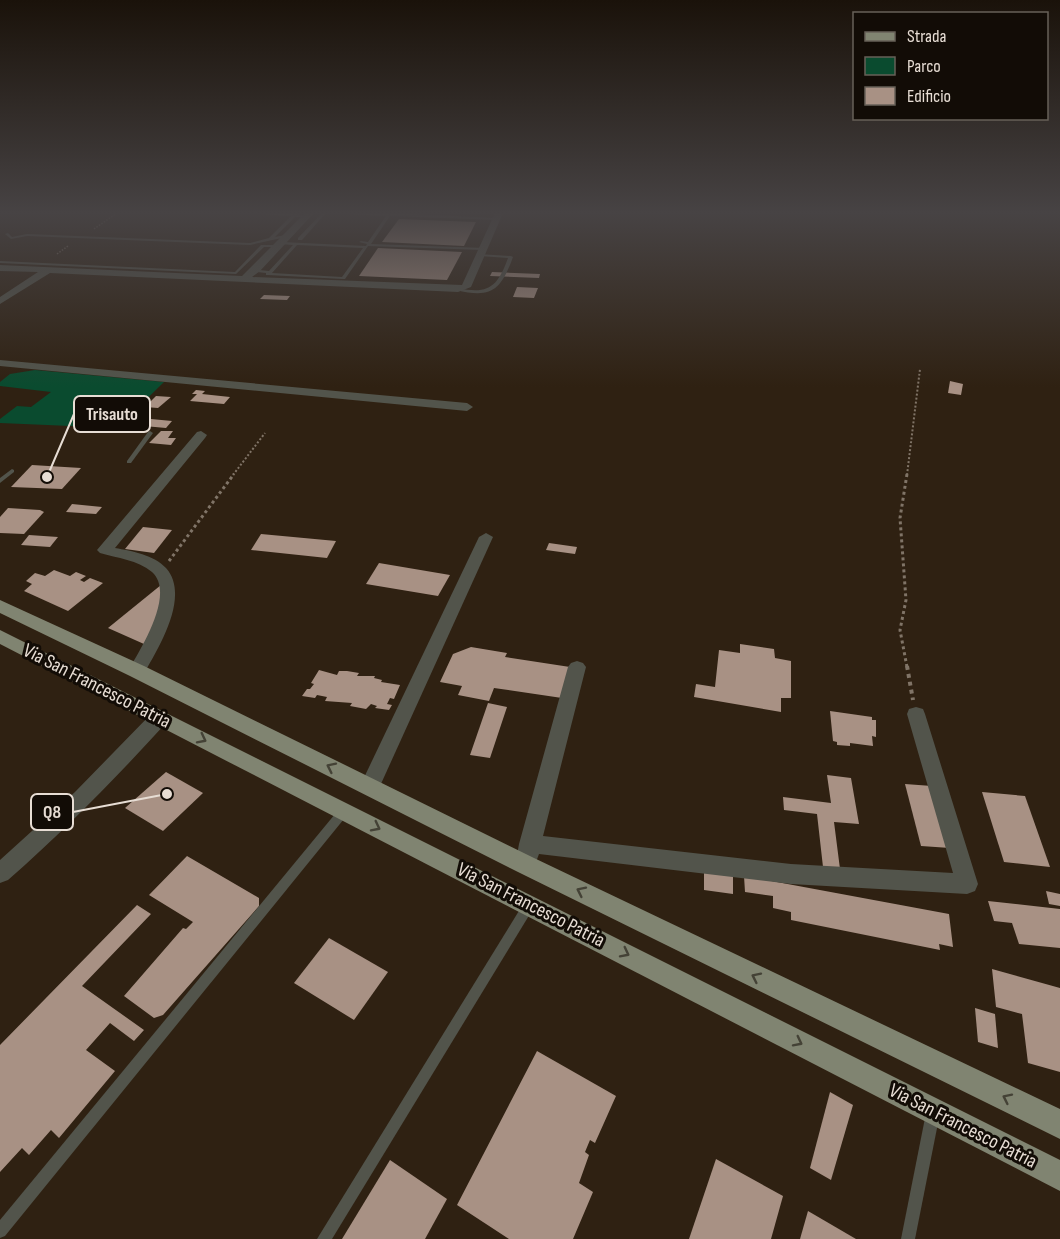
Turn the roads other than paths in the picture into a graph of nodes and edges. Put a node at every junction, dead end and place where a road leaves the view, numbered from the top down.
1 (47, 271) edge
2 (66, 271) edge
3 (189, 271) edge
4 (238, 271) edge
5 (257, 271) edge
6 (263, 271) edge
7 (348, 271) edge
8 (473, 271) edge
9 (506, 271) edge
10 (270, 272) joint
11 (247, 279) junction
12 (458, 289) junction
13 (0, 302) edge
14 (0, 363) edge
15 (467, 406) dead end
16 (150, 433) dead end
17 (201, 435) dead end
18 (129, 462) dead end
19 (12, 471) dead end
20 (0, 481) edge
21 (486, 537) dead end
22 (0, 606) edge
23 (0, 636) edge
24 (577, 667) dead end
25 (138, 671) junction
26 (916, 714) road end
27 (159, 717) junction
28 (370, 786) junction
29 (345, 811) junction
30 (528, 854) junction
31 (0, 873) edge
32 (529, 904) junction
33 (933, 1111) junction
34 (1060, 1124) edge
35 (1060, 1176) edge
36 (0, 1231) edge
37 (324, 1239) edge
38 (908, 1239) edge

1 - 13 street
2 - 11 street
3 - 4 lane
5 - 11 street
6 - 10 lane
7 - 10 lane
8 - 12 street
9 - 12 lane
11 - 12 street
14 - 15 street
16 - 18 lane
17 - 25 street
19 - 20 lane
21 - 28 street
22 - 25 main road, Via San Francesco Patria
23 - 27 main road, Via San Francesco Patria
24 - 30 street
28 -> 25 main road, Via San Francesco Patria
26 - 30 street
27 -> 29 main road, Via San Francesco Patria
27 - 31 street
28 - 30 main road, Via San Francesco Patria
29 -> 32 main road, Via San Francesco Patria
29 - 36 lane
34 -> 30 main road, Via San Francesco Patria
32 -> 33 main road, Via San Francesco Patria
32 - 37 lane
33 - 35 main road, Via San Francesco Patria
33 - 38 lane

